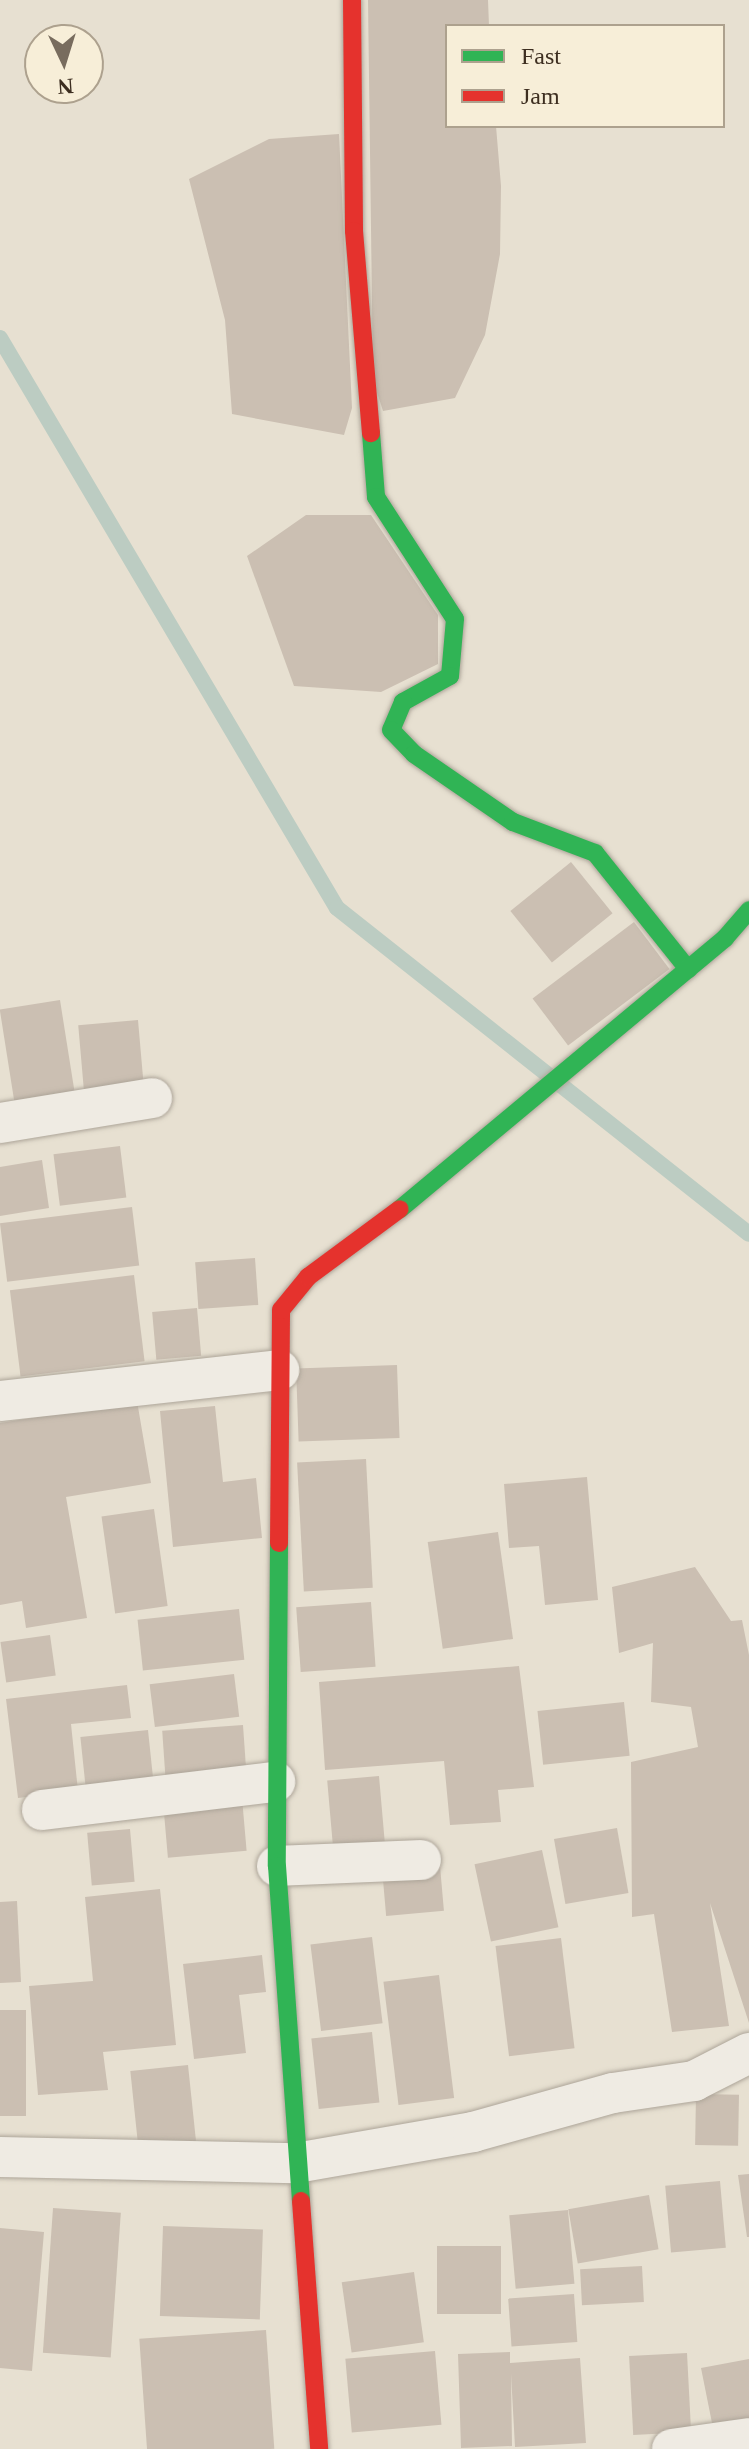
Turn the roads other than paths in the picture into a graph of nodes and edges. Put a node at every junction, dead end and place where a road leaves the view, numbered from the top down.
1 (352, 0) edge
2 (749, 910) edge
3 (688, 969) junction
4 (152, 1098) dead end
5 (0, 1123) edge
6 (279, 1370) junction
7 (0, 1401) edge
8 (275, 1782) junction
9 (42, 1810) dead end
10 (421, 1860) dead end
11 (277, 1866) junction
12 (749, 2053) edge
13 (0, 2157) edge
14 (296, 2163) junction
15 (749, 2438) edge
16 (319, 2449) edge
17 (672, 2449) edge

1 - 3 street
2 - 3 street
3 - 6 street
4 - 5 street
6 - 7 street
6 - 8 street
8 - 9 street
8 - 11 street
10 - 11 street
11 - 14 street
12 - 14 street
13 - 14 street
14 - 16 street
15 - 17 street

